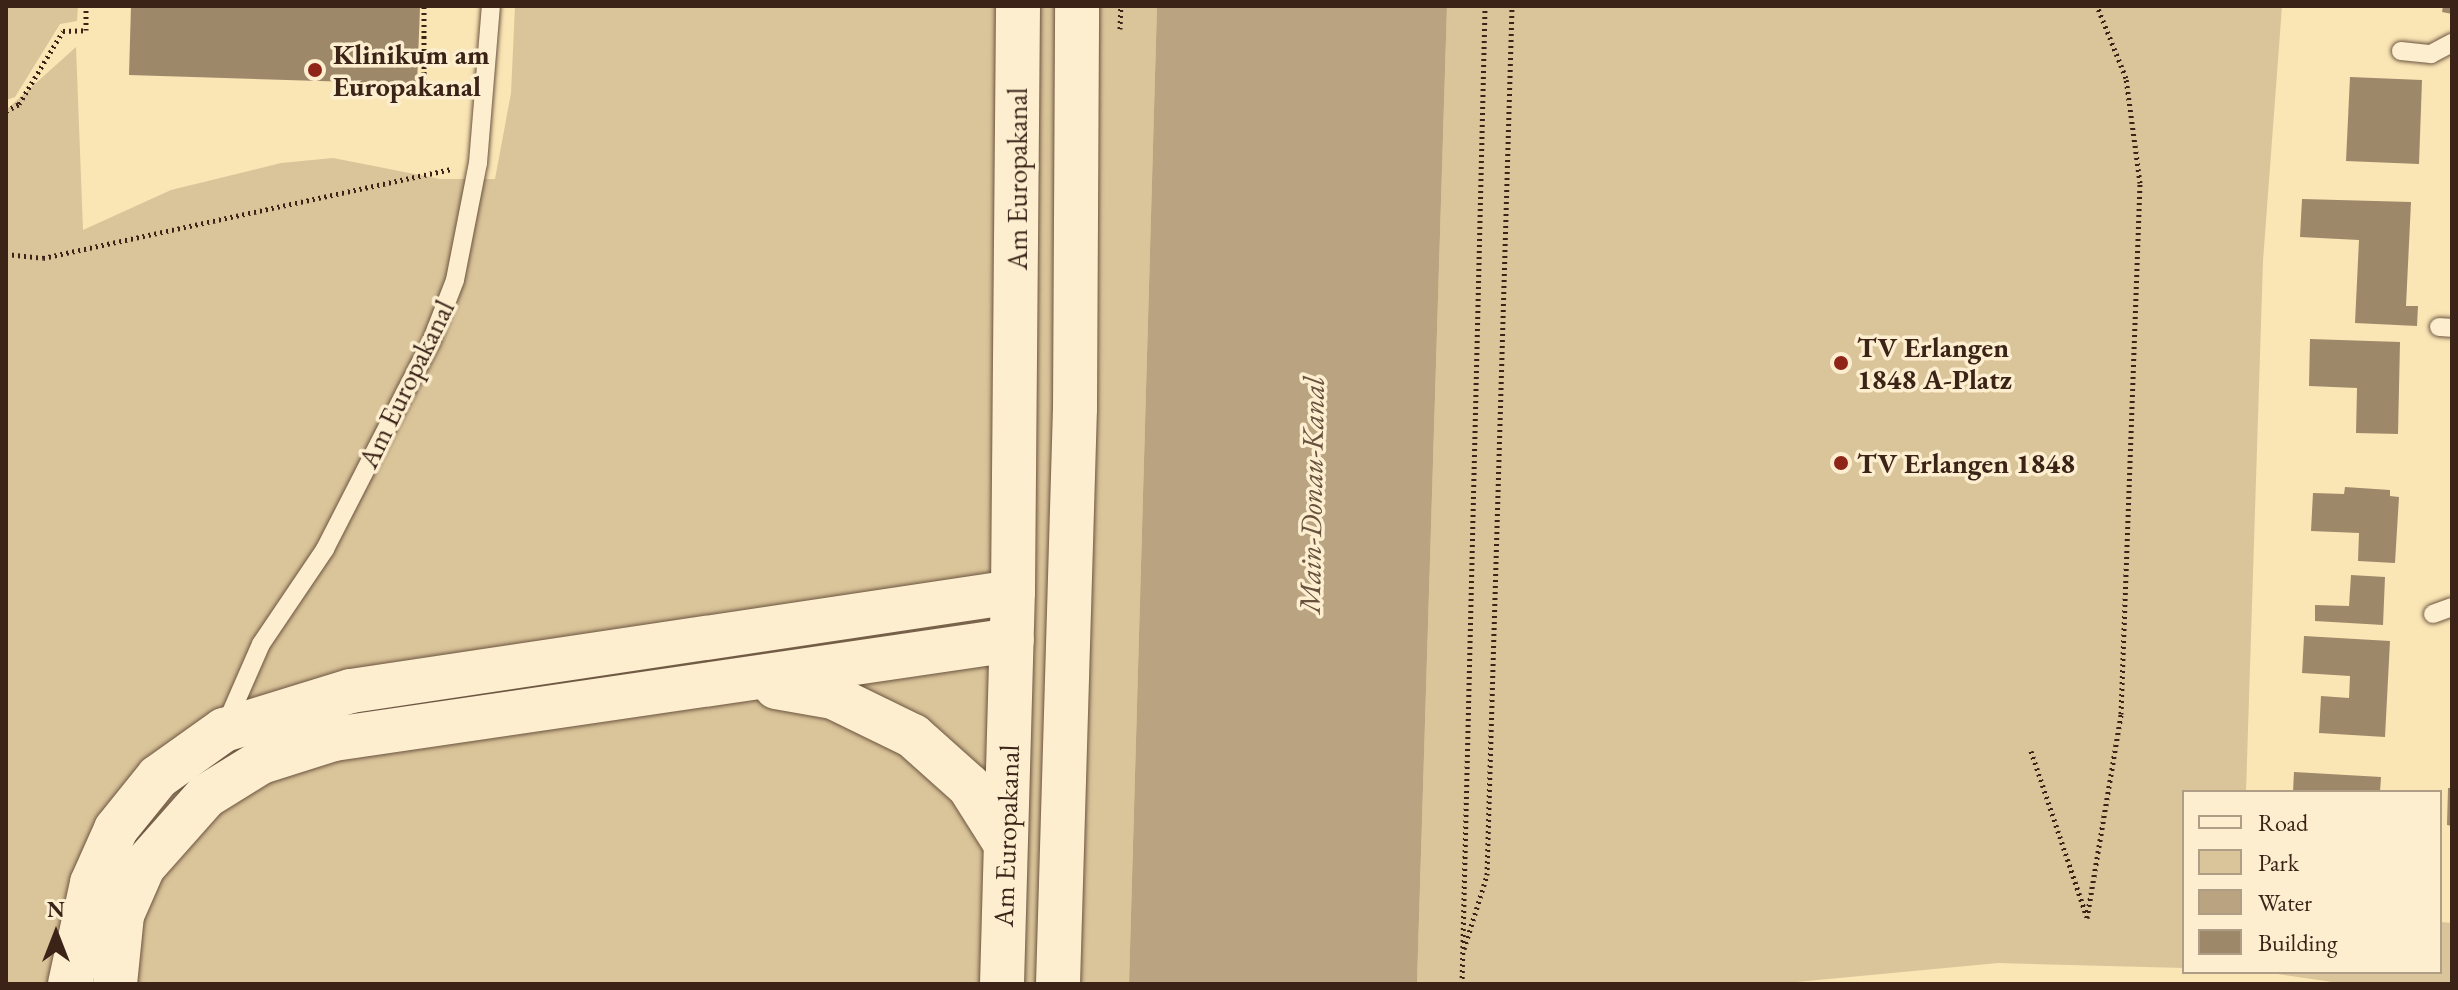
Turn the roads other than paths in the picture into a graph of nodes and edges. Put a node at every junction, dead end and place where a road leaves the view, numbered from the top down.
1 (491, 6) edge
2 (1018, 6) edge
3 (1077, 6) edge
4 (2452, 43) edge
5 (2401, 51) dead end
6 (1068, 588) junction
7 (2452, 607) edge
8 (2433, 614) dead end
9 (1020, 617) junction
10 (1065, 663) junction
11 (746, 681) junction
12 (224, 730) junction
13 (1005, 843) junction
14 (70, 984) edge
15 (115, 984) edge
16 (1002, 984) edge
17 (1058, 984) edge

1 - 12 lane, Am Europakanal
2 - 9 main road, Am Europakanal
3 - 6 main road, Am Europakanal
4 - 5 lane
6 - 9 main road
6 - 10 main road, Am Europakanal
7 - 8 lane
9 - 10 main road
9 - 11 main road
9 - 12 main road
9 - 13 main road, Am Europakanal
10 - 17 main road, Am Europakanal
11 - 13 main road
11 - 15 main road
12 - 14 main road
13 - 16 main road, Am Europakanal

